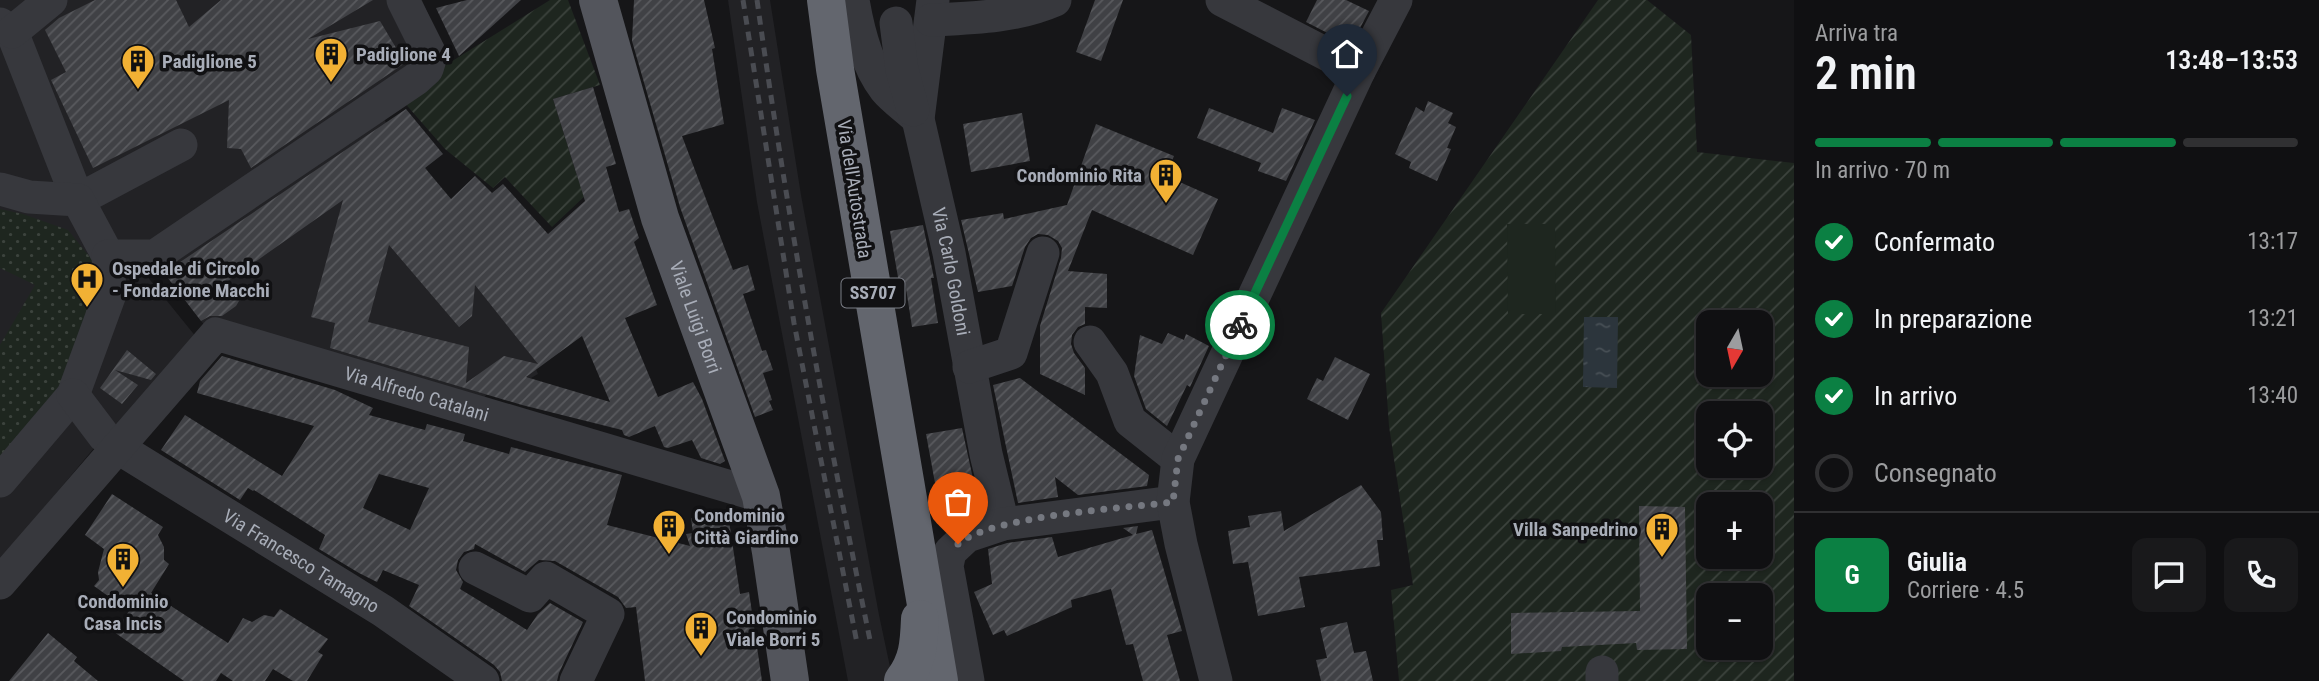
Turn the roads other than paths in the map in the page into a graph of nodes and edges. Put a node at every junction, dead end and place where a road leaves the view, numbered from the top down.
1 (51, 0) edge
2 (403, 0) edge
3 (598, 0) edge
4 (615, 0) edge
5 (826, 0) edge
6 (853, 0) edge
7 (1055, 0) edge
8 (1222, 0) edge
9 (1396, 0) edge
10 (1022, 6) edge
11 (932, 10) edge
12 (896, 23) dead end
13 (6, 28) edge
14 (608, 39) junction
15 (1359, 71) junction
16 (917, 117) junction
17 (181, 145) dead end
18 (0, 189) edge
19 (78, 200) junction
20 (1043, 253) dead end
21 (108, 256) junction
22 (1090, 342) dead end
23 (969, 367) junction
24 (73, 395) junction
25 (117, 446) junction
26 (1178, 459) junction
27 (0, 481) edge
28 (761, 496) junction
29 (1173, 502) junction
30 (1003, 524) junction
31 (475, 568) dead end
32 (0, 583) edge
33 (921, 586) junction
34 (782, 637) junction
35 (483, 681) edge
36 (576, 681) edge
37 (789, 681) edge
38 (809, 681) edge
39 (903, 681) edge
40 (939, 681) edge
41 (968, 681) edge
42 (1216, 681) edge

1 - 13 street
2 - 21 street
3 - 14 main road, Viale Luigi Borri
4 - 14 street
5 - 33 highway, Via dell'Autostrada / SS707
6 - 16 street
7 - 10 street, Via Carlo Goldoni
8 - 15 street
9 - 15 street
10 - 11 street, Via Carlo Goldoni
11 - 16 street, Via Carlo Goldoni
12 - 16 street
13 - 19 street
14 - 28 main road, Viale Luigi Borri
15 - 26 street
16 - 23 street, Via Carlo Goldoni
17 - 19 street
18 - 19 street
19 - 21 street
20 - 23 street
21 - 24 street
22 - 26 street
23 - 30 street, Via Carlo Goldoni
24 - 25 street, Via Francesco Tamagno
24 - 27 street
25 - 28 street, Via Alfredo Catalani
25 - 32 street
25 - 35 street, Via Francesco Tamagno
26 - 29 street
28 - 34 main road, Viale Luigi Borri
29 - 30 street
29 - 42 street
30 - 41 street
31 - 36 street
33 - 39 highway, SS707
33 - 40 highway, SS707
34 - 37 main road, Viale Luigi Borri
34 - 38 main road, Viale Luigi Borri

